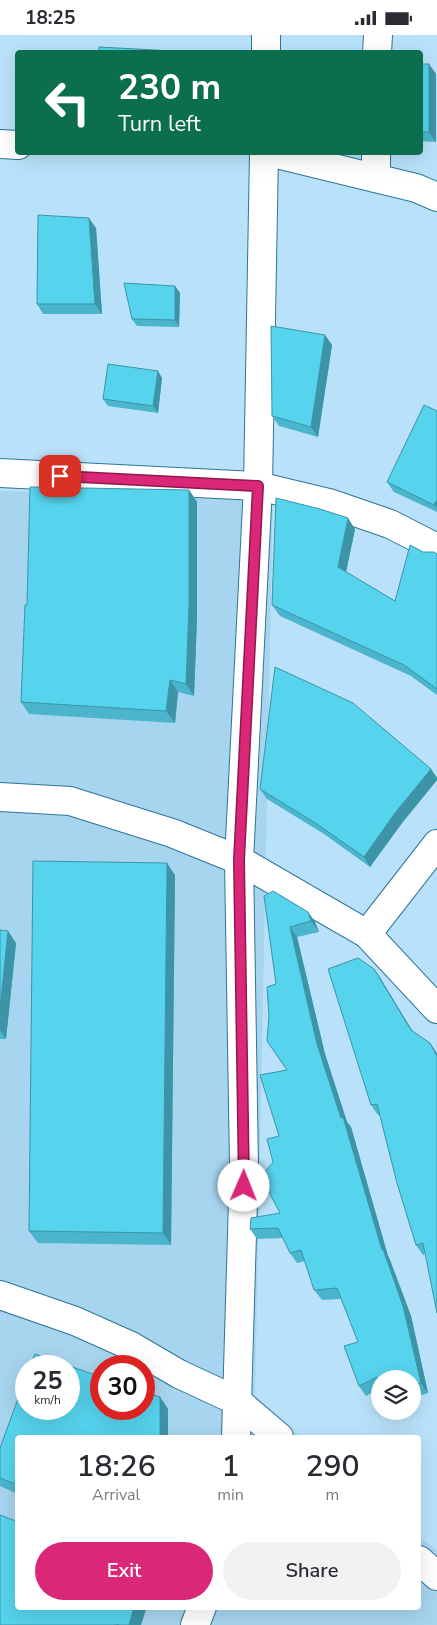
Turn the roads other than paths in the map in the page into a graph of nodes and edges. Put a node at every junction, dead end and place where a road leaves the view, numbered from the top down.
1 (266, 35) edge
2 (378, 35) edge
3 (266, 50) edge
4 (378, 50) edge
5 (0, 144) edge
6 (15, 145) edge
7 (264, 155) edge
8 (289, 155) edge
9 (376, 165) edge
10 (437, 197) edge
11 (0, 473) edge
12 (258, 486) junction
13 (437, 548) edge
14 (0, 797) edge
15 (437, 844) edge
16 (239, 860) junction
17 (367, 934) junction
18 (437, 1009) edge
19 (0, 1295) edge
20 (237, 1401) junction
21 (236, 1435) edge
22 (277, 1435) edge
23 (421, 1562) edge
24 (437, 1577) edge
25 (201, 1610) edge
26 (195, 1625) edge

1 - 3 street
2 - 4 street
5 - 6 street
7 - 12 street
8 - 9 street
9 - 10 street
11 - 12 street
12 - 13 street
12 - 16 street
14 - 16 street
15 - 17 street
16 - 17 street
16 - 20 street
17 - 18 street
19 - 20 street
20 - 21 street
20 - 22 street
23 - 24 street
25 - 26 street

